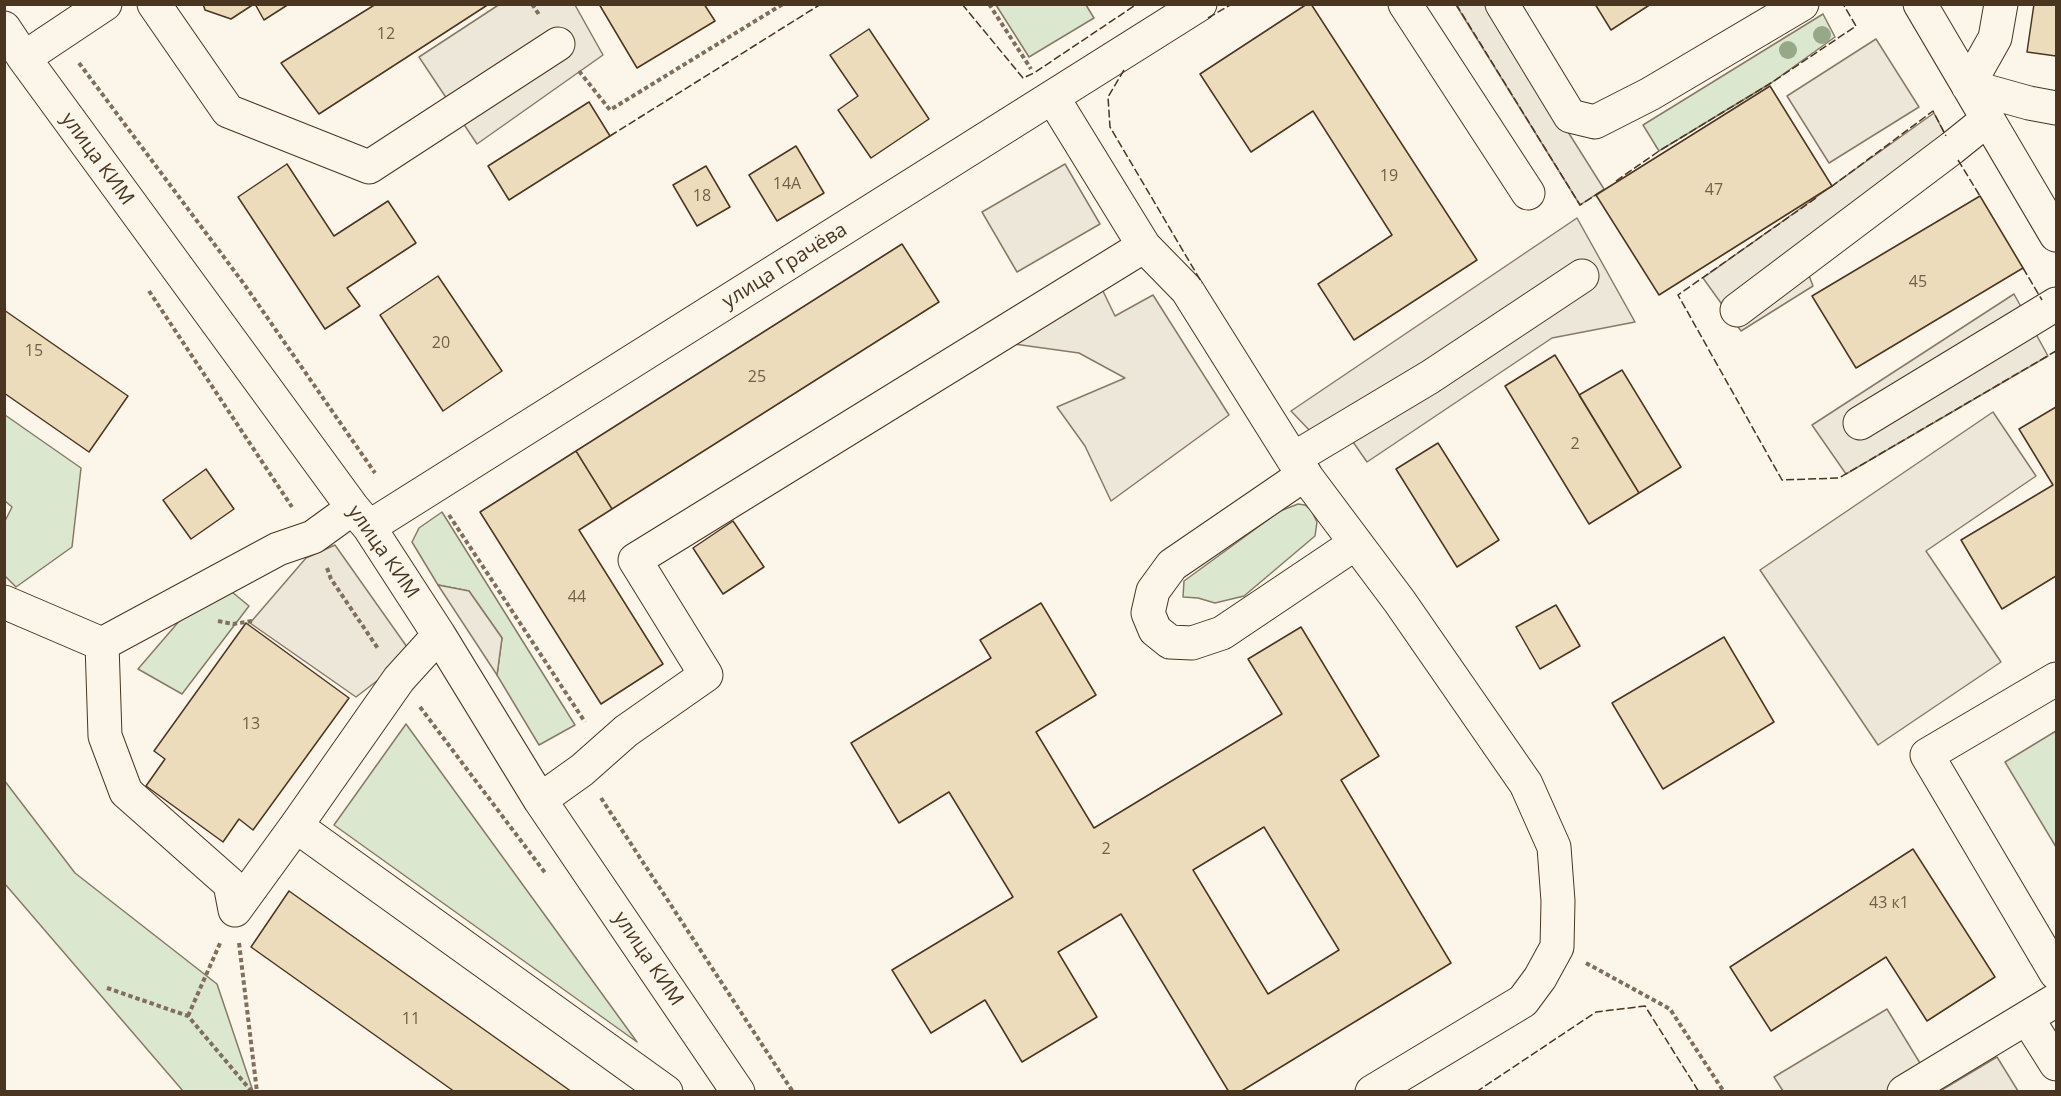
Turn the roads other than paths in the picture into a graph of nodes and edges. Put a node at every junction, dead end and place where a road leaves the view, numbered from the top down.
1 (105, 4) edge
2 (154, 4) edge
3 (1200, 4) edge
4 (1405, 4) edge
5 (1502, 4) edge
6 (1802, 4) edge
7 (1920, 4) edge
8 (2001, 4) edge
9 (4, 28) edge
10 (558, 44) road end
11 (24, 58) junction
12 (1968, 86) junction
13 (1053, 98) junction
14 (2056, 108) edge
15 (1988, 118) junction
16 (1528, 193) dead end
17 (2056, 235) edge
18 (1144, 246) junction
19 (1582, 276) dead end
20 (2056, 304) edge
21 (1737, 310) dead end
22 (1860, 423) dead end
23 (1299, 467) junction
24 (361, 517) junction
25 (1356, 543) junction
26 (4, 602) edge
27 (439, 635) junction
28 (102, 644) junction
29 (2056, 679) edge
30 (540, 800) junction
31 (296, 826) junction
32 (2056, 973) edge
33 (2056, 1000) edge
34 (2027, 1018) junction
35 (2056, 1064) edge
36 (666, 1092) edge
37 (738, 1092) edge
38 (1372, 1092) edge
39 (1904, 1092) edge

1 - 11 street
2 - 10 street
3 - 13 street, улица Грачёва
4 - 16 street
5 - 6 street
7 - 12 street
8 - 12 street
9 - 11 street, улица КИМ
11 - 24 street, улица КИМ
12 - 14 street
12 - 15 street
13 - 18 street
13 - 24 street, улица Грачёва
15 - 17 street
15 - 21 street
18 - 23 street
18 - 30 street
19 - 23 street
20 - 22 street
23 - 25 street
23 - 25 street
24 - 27 street, улица КИМ
24 - 28 street, улица Грачёва
25 - 38 street
26 - 28 street
27 - 30 street, улица КИМ
27 - 31 street
28 - 31 street
29 - 32 street
30 - 37 street, улица КИМ
31 - 36 street
33 - 34 street
34 - 35 street
34 - 39 street

